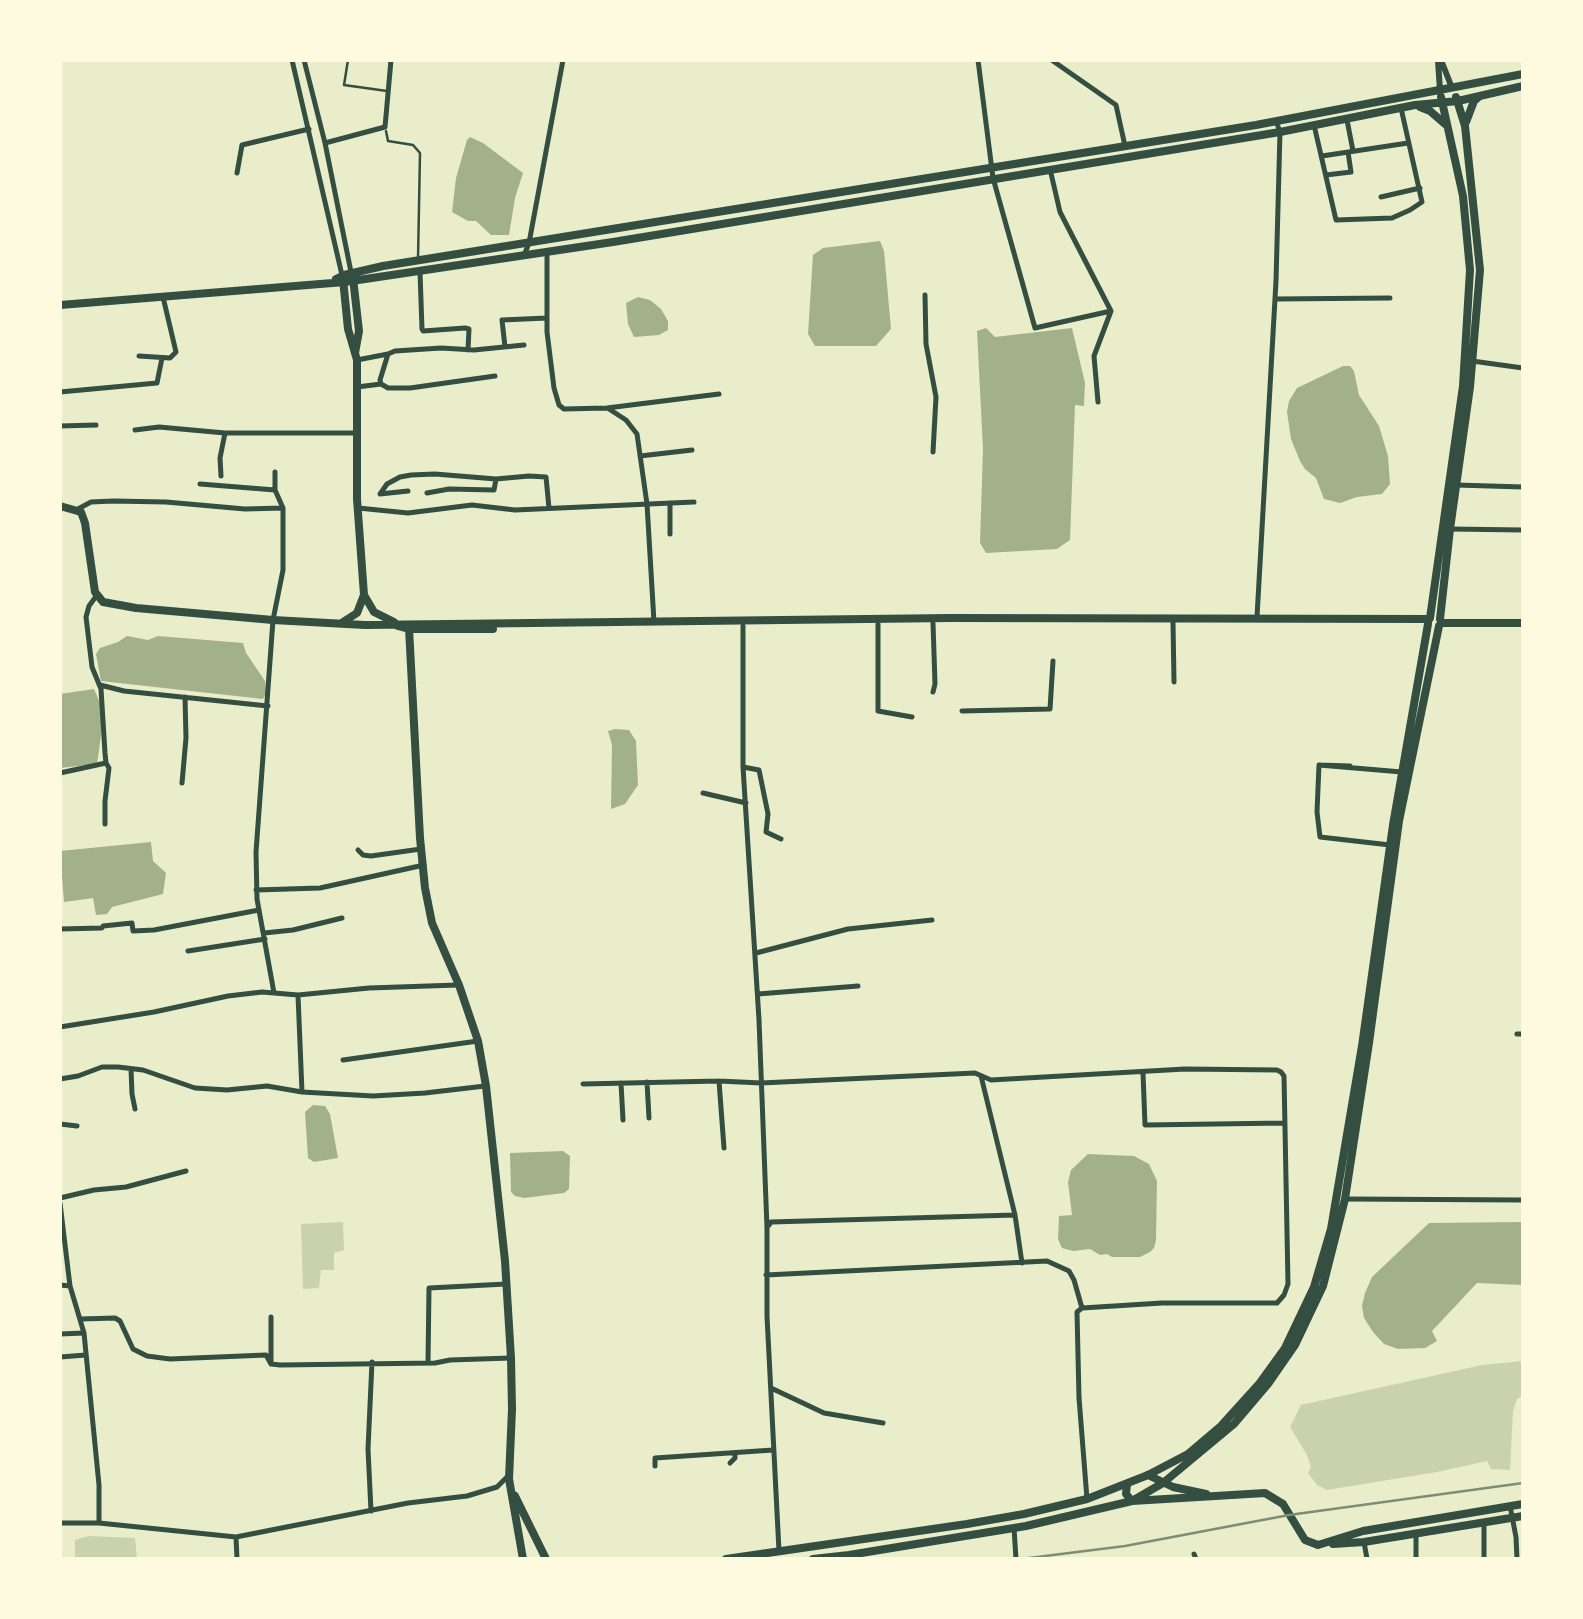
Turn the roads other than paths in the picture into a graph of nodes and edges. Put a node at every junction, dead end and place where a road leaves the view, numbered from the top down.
1 (292, 60) edge
2 (304, 60) edge
3 (348, 60) edge
4 (392, 60) edge
5 (563, 60) edge
6 (978, 60) edge
7 (1053, 60) edge
8 (1440, 60) edge
9 (1523, 74) edge
10 (1523, 86) edge
11 (1452, 88) junction
12 (1440, 90) junction
13 (389, 92) junction
14 (1484, 93) junction
15 (1458, 101) junction
16 (1442, 102) junction
17 (1416, 104) junction
18 (1401, 108) junction
19 (1346, 118) junction
20 (1276, 121) junction
21 (1314, 125) junction
22 (1464, 126) junction
23 (386, 127) junction
24 (1448, 127) junction
25 (309, 129) junction
26 (1280, 132) junction
27 (325, 143) junction
28 (1409, 143) junction
29 (1125, 146) junction
30 (1350, 152) junction
31 (1322, 156) junction
32 (992, 167) junction
33 (1050, 169) junction
34 (237, 173) dead end
35 (1326, 175) junction
36 (993, 178) junction
37 (1420, 188) junction
38 (1381, 198) dead end
39 (529, 243) junction
40 (547, 252) junction
41 (524, 254) junction
42 (419, 265) junction
43 (345, 278) junction
44 (925, 295) dead end
45 (163, 297) junction
46 (1275, 298) junction
47 (1390, 298) dead end
48 (60, 305) edge
49 (1111, 311) junction
50 (547, 318) junction
51 (524, 345) dead end
52 (505, 347) junction
53 (468, 350) junction
54 (388, 354) junction
55 (139, 356) dead end
56 (162, 358) junction
57 (1472, 361) junction
58 (354, 363) junction
59 (1523, 368) edge
60 (495, 376) dead end
61 (382, 384) junction
62 (357, 387) junction
63 (60, 392) edge
64 (719, 394) dead end
65 (1098, 402) dead end
66 (607, 408) junction
67 (96, 425) dead end
68 (60, 426) edge
69 (135, 430) dead end
70 (225, 433) junction
71 (357, 434) junction
72 (692, 450) dead end
73 (933, 452) dead end
74 (640, 456) junction
75 (274, 472) dead end
76 (221, 476) dead end
77 (496, 479) junction
78 (200, 484) dead end
79 (1456, 486) junction
80 (1523, 487) edge
81 (274, 490) junction
82 (408, 491) dead end
83 (426, 492) dead end
84 (670, 502) junction
85 (694, 502) dead end
86 (646, 504) junction
87 (60, 506) edge
88 (283, 508) junction
89 (358, 508) junction
90 (549, 508) junction
91 (76, 510) junction
92 (1450, 530) junction
93 (1523, 530) edge
94 (670, 534) dead end
95 (97, 595) junction
96 (364, 595) junction
97 (1256, 617) junction
98 (273, 620) junction
99 (1429, 621) junction
100 (654, 622) junction
101 (1173, 622) junction
102 (933, 623) junction
103 (1440, 623) junction
104 (1523, 623) edge
105 (340, 624) junction
106 (878, 624) junction
107 (403, 625) junction
108 (744, 626) junction
109 (1053, 661) dead end
110 (1174, 682) dead end
111 (98, 685) junction
112 (932, 692) dead end
113 (186, 696) junction
114 (268, 706) junction
115 (962, 711) dead end
116 (912, 717) dead end
117 (106, 764) junction
118 (743, 767) junction
119 (1402, 772) junction
120 (60, 773) edge
121 (182, 783) dead end
122 (1402, 789) junction
123 (703, 793) dead end
124 (746, 803) junction
125 (105, 824) dead end
126 (781, 839) dead end
127 (1390, 845) junction
128 (421, 849) junction
129 (358, 850) dead end
130 (424, 866) junction
131 (256, 890) junction
132 (259, 910) junction
133 (342, 918) dead end
134 (932, 920) dead end
135 (60, 928) edge
136 (264, 936) junction
137 (1379, 950) junction
138 (188, 951) dead end
139 (756, 953) junction
140 (459, 985) junction
141 (858, 986) dead end
142 (274, 993) junction
143 (758, 994) junction
144 (298, 995) junction
145 (60, 1028) edge
146 (478, 1041) junction
147 (343, 1060) dead end
148 (131, 1068) junction
149 (1143, 1072) junction
150 (981, 1076) junction
151 (60, 1079) edge
152 (719, 1081) junction
153 (648, 1082) junction
154 (621, 1083) junction
155 (760, 1083) junction
156 (583, 1084) dead end
157 (486, 1086) junction
158 (302, 1092) junction
159 (135, 1109) dead end
160 (650, 1118) dead end
161 (622, 1120) dead end
162 (1285, 1123) junction
163 (60, 1124) edge
164 (77, 1126) dead end
165 (1350, 1142) junction
166 (724, 1148) dead end
167 (186, 1171) dead end
168 (1345, 1199) junction
169 (1523, 1200) edge
170 (60, 1201) edge
171 (61, 1213) edge
172 (1015, 1215) junction
173 (767, 1228) junction
174 (64, 1256) edge
175 (1022, 1262) junction
176 (766, 1275) junction
177 (506, 1284) junction
178 (60, 1285) edge
179 (70, 1286) junction
180 (1082, 1308) junction
181 (271, 1317) dead end
182 (81, 1318) junction
183 (84, 1333) junction
184 (60, 1334) edge
185 (86, 1355) junction
186 (60, 1357) edge
187 (512, 1358) junction
188 (372, 1362) junction
189 (428, 1362) junction
190 (270, 1364) junction
191 (770, 1388) junction
192 (883, 1422) dead end
193 (774, 1450) junction
194 (735, 1453) junction
195 (730, 1464) dead end
196 (655, 1466) dead end
197 (1148, 1476) junction
198 (510, 1479) junction
199 (1127, 1484) junction
200 (1164, 1484) junction
201 (1225, 1496) junction
202 (1087, 1498) junction
203 (1132, 1501) junction
204 (1523, 1504) edge
205 (1510, 1506) junction
206 (371, 1510) junction
207 (1523, 1516) edge
208 (1512, 1518) junction
209 (60, 1523) edge
210 (100, 1523) junction
211 (1484, 1523) junction
212 (1014, 1528) junction
213 (1416, 1534) junction
214 (236, 1538) junction
215 (1364, 1542) junction
216 (1318, 1545) junction
217 (898, 1547) junction
218 (779, 1551) junction
219 (849, 1557) edge
220 (236, 1559) edge
221 (523, 1559) edge
222 (546, 1559) edge
223 (726, 1559) edge
224 (813, 1559) edge
225 (900, 1559) edge
226 (1016, 1559) edge
227 (1367, 1559) edge
228 (1416, 1559) edge
229 (1484, 1559) edge
230 (1518, 1559) edge

1 - 25 street
2 - 27 street
3 - 13 lane
4 - 13 street
5 - 39 street
6 - 32 street
7 - 29 street
8 - 11 street
8 - 12 street
9 - 11 main road
10 - 14 main road
11 - 12 main road
11 - 15 main road
12 - 16 main road
12 - 20 main road
13 - 23 street
14 - 15 main road
14 - 22 main road
15 - 16 main road
15 - 22 main road
16 - 17 main road
16 - 24 main road
17 - 18 main road
17 - 24 main road
18 - 19 main road
18 - 28 street
19 - 21 main road
19 - 30 street
20 - 26 street
20 - 29 main road
21 - 26 main road
21 - 31 street
22 - 57 main road
23 - 27 street
23 - 42 lane
24 - 99 main road
25 - 34 street
25 - 43 street
26 - 33 main road
26 - 46 street
27 - 43 street
28 - 30 street
28 - 37 street
29 - 32 main road
30 - 31 street
30 - 35 street
31 - 35 street
32 - 36 street
32 - 39 main road
33 - 36 main road
33 - 49 street
35 - 37 street
36 - 40 main road
36 - 49 street
37 - 38 street
39 - 41 street
39 - 42 main road
40 - 41 main road
40 - 50 street
41 - 42 main road
42 - 43 main road
42 - 53 street
43 - 45 main road
43 - 58 main road
44 - 73 street
45 - 48 main road
45 - 56 street
46 - 47 street
46 - 97 street
49 - 65 street
50 - 52 street
50 - 66 street
51 - 52 street
52 - 53 street
53 - 54 street
54 - 58 street
54 - 61 street
55 - 56 street
56 - 63 street
57 - 59 street
57 - 79 main road
58 - 62 main road
60 - 61 street
61 - 62 street
62 - 71 main road
64 - 66 street
66 - 74 street
67 - 68 street
69 - 70 street
70 - 71 street
70 - 76 street
71 - 89 main road
72 - 74 street
74 - 86 street
75 - 81 street
77 - 82 street
77 - 83 street
77 - 90 street
78 - 81 street
79 - 80 street
79 - 92 main road
81 - 88 street
84 - 85 street
84 - 86 street
84 - 94 street
86 - 90 street
86 - 100 street
87 - 91 main road
88 - 91 street
88 - 98 street
89 - 90 street
89 - 96 main road
91 - 95 main road
92 - 93 street
92 - 103 main road
95 - 98 main road
95 - 111 street
96 - 105 main road
96 - 107 main road
97 - 99 main road
97 - 100 main road
98 - 105 main road
98 - 114 street
99 - 101 main road
99 - 103 main road
99 - 119 main road
100 - 107 main road
101 - 102 main road
101 - 110 street
102 - 106 main road
102 - 112 street
103 - 104 main road
103 - 122 main road
105 - 107 main road
106 - 108 main road
106 - 116 street
107 - 108 main road
107 - 128 main road
108 - 118 street
109 - 115 street
111 - 113 street
111 - 117 street
113 - 114 street
113 - 121 street
114 - 131 street
117 - 120 street
117 - 125 street
118 - 124 street
118 - 126 street
119 - 122 main road
119 - 127 street
122 - 127 main road
122 - 137 main road
123 - 124 street
124 - 139 street
127 - 137 main road
128 - 129 street
128 - 130 main road
130 - 131 street
130 - 140 main road
131 - 132 street
132 - 135 street
132 - 136 street
133 - 136 street
134 - 139 street
136 - 138 street
136 - 142 street
137 - 165 main road
139 - 143 street
140 - 144 street
140 - 146 main road
141 - 143 street
142 - 144 street
142 - 145 street
143 - 155 street
144 - 158 street
146 - 147 street
146 - 157 main road
148 - 151 street
148 - 158 street
148 - 159 street
149 - 150 street
149 - 162 street
149 - 162 street
150 - 155 street
150 - 172 street
152 - 153 street
152 - 155 street
152 - 166 street
153 - 154 street
153 - 160 street
154 - 156 street
154 - 161 street
155 - 173 street
157 - 158 street
157 - 177 main road
162 - 180 street
163 - 164 street
165 - 168 main road
165 - 197 main road
167 - 170 street
168 - 169 street
168 - 200 main road
170 - 171 street
171 - 174 street
172 - 173 street
172 - 175 street
173 - 176 street
174 - 179 street
175 - 176 street
175 - 180 street
176 - 191 street
177 - 187 main road
177 - 189 street
178 - 179 street
179 - 182 street
180 - 202 street
181 - 190 street
182 - 183 street
182 - 190 street
183 - 184 street
183 - 185 street
185 - 186 street
185 - 210 street
187 - 189 street
187 - 198 main road
188 - 189 street
188 - 190 street
188 - 206 street
191 - 192 street
191 - 193 street
193 - 194 street
193 - 218 street
194 - 195 street
194 - 196 street
197 - 199 main road
197 - 200 main road
198 - 206 street
198 - 221 main road
198 - 222 main road
199 - 202 main road
199 - 203 main road
200 - 201 main road
200 - 203 main road
201 - 203 main road
201 - 216 main road
202 - 218 main road
203 - 212 main road
204 - 205 main road
205 - 208 street
205 - 216 main road
206 - 214 street
207 - 208 main road
208 - 211 main road
208 - 230 street
209 - 210 street
210 - 214 street
211 - 213 main road
211 - 229 street
212 - 217 main road
212 - 226 street
213 - 215 main road
213 - 228 street
214 - 220 street
215 - 216 main road
215 - 227 street
217 - 219 main road
217 - 225 street
218 - 223 main road
219 - 224 main road

